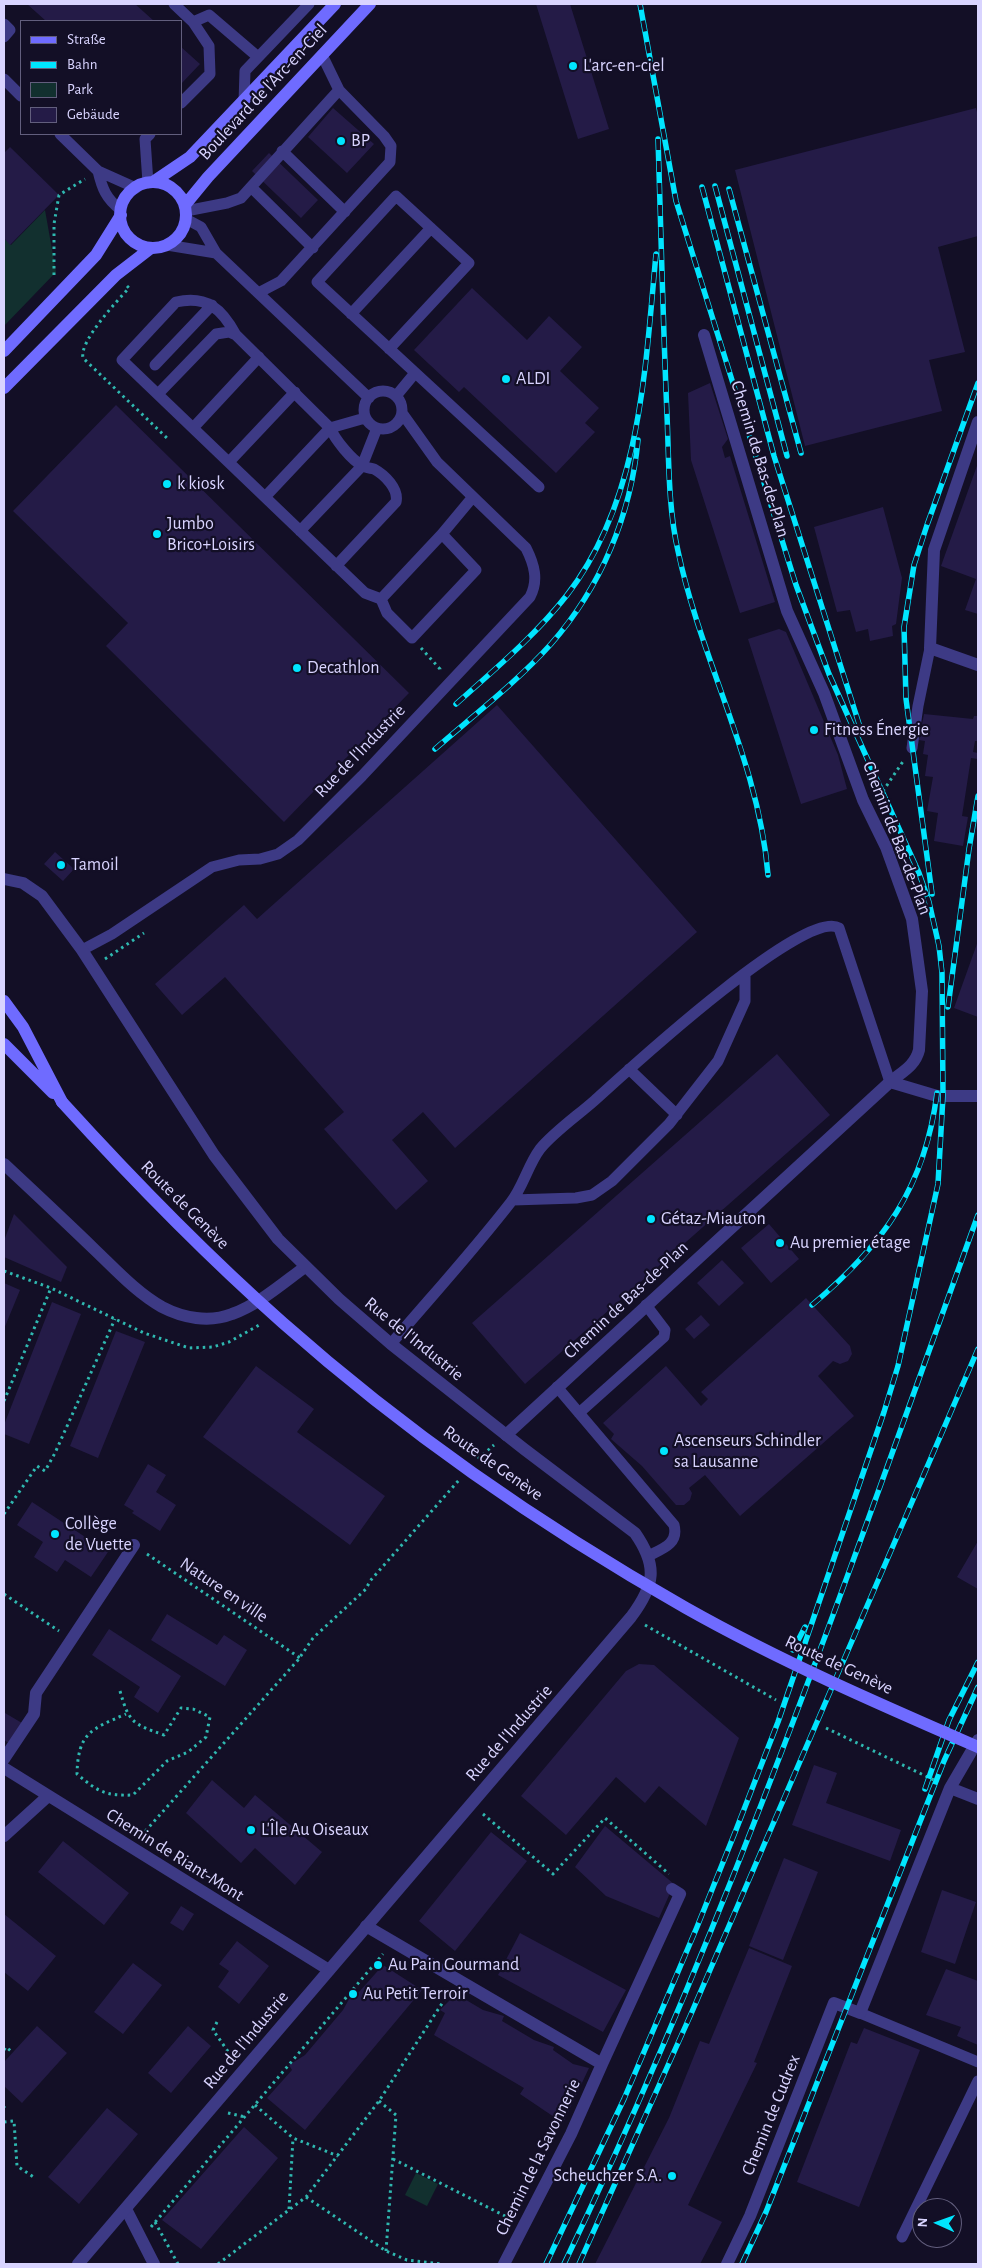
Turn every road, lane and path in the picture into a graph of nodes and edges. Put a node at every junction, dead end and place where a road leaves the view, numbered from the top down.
1 (174, 4) edge
2 (309, 4) edge
3 (335, 4) edge
4 (370, 4) edge
5 (193, 22) junction
6 (4, 24) edge
7 (4, 37) edge
8 (322, 55) junction
9 (258, 57) junction
10 (4, 79) edge
11 (339, 90) junction
12 (20, 95) edge
13 (182, 102) edge
14 (244, 102) junction
15 (61, 135) edge
16 (149, 135) edge
17 (282, 150) junction
18 (98, 171) junction
19 (145, 184) junction
20 (251, 187) junction
21 (121, 212) junction
22 (186, 212) junction
23 (345, 212) junction
24 (430, 228) junction
25 (167, 245) junction
26 (151, 248) junction
27 (312, 248) junction
28 (216, 253) junction
29 (54, 281) dead end
30 (260, 292) junction
31 (212, 305) junction
32 (351, 314) junction
33 (236, 335) junction
34 (704, 336) dead end
35 (389, 349) junction
36 (4, 350) edge
37 (259, 357) junction
38 (155, 365) dead end
39 (415, 373) junction
40 (4, 388) edge
41 (295, 392) junction
42 (158, 394) junction
43 (396, 396) junction
44 (369, 398) junction
45 (402, 413) junction
46 (365, 418) junction
47 (978, 422) edge
48 (193, 428) junction
49 (330, 428) junction
50 (376, 428) junction
51 (229, 462) junction
52 (362, 466) junction
53 (539, 487) dead end
54 (265, 497) junction
55 (472, 498) junction
56 (300, 531) junction
57 (442, 534) junction
58 (336, 566) junction
59 (381, 599) junction
60 (412, 638) junction
61 (930, 648) junction
62 (978, 665) edge
63 (439, 675) dead end
64 (912, 748) joint
65 (863, 800) junction
66 (4, 879) edge
67 (82, 950) junction
68 (745, 974) junction
69 (4, 1001) edge
70 (4, 1044) edge
71 (629, 1069) junction
72 (890, 1082) junction
73 (978, 1096) edge
74 (62, 1102) junction
75 (677, 1115) junction
76 (4, 1164) edge
77 (513, 1200) junction
78 (305, 1267) junction
79 (4, 1271) edge
80 (13, 1275) dead end
81 (51, 1288) dead end
82 (646, 1305) junction
83 (115, 1319) dead end
84 (391, 1344) junction
85 (557, 1387) junction
86 (4, 1401) edge
87 (579, 1413) junction
88 (506, 1435) junction
89 (477, 1460) dead end
90 (464, 1474) dead end
91 (4, 1514) edge
92 (134, 1545) joint
93 (648, 1556) junction
94 (4, 1594) edge
95 (631, 1617) junction
96 (72, 1640) junction
97 (300, 1658) junction
98 (120, 1691) dead end
99 (776, 1700) dead end
100 (126, 1714) junction
101 (826, 1728) dead end
102 (978, 1740) edge
103 (978, 1747) edge
104 (4, 1759) edge
105 (4, 1768) edge
106 (950, 1788) junction
107 (47, 1797) junction
108 (978, 1799) edge
109 (471, 1804) junction
110 (4, 1836) edge
111 (131, 1847) junction
112 (674, 1884) joint
113 (366, 1926) junction
114 (394, 1942) junction
115 (328, 1970) junction
116 (458, 1979) junction
117 (860, 2013) junction
118 (217, 2022) dead end
119 (4, 2050) edge
120 (12, 2052) dead end
121 (234, 2061) dead end
122 (978, 2062) edge
123 (602, 2064) junction
124 (978, 2081) edge
125 (379, 2101) junction
126 (254, 2105) junction
127 (222, 2110) dead end
128 (245, 2117) junction
129 (4, 2122) edge
130 (293, 2138) junction
131 (338, 2156) junction
132 (392, 2159) junction
133 (35, 2178) dead end
134 (306, 2197) junction
135 (126, 2210) junction
136 (289, 2210) junction
137 (507, 2217) dead end
138 (155, 2222) junction
139 (150, 2229) dead end
140 (902, 2236) dead end
141 (386, 2251) junction
142 (78, 2264) edge
143 (154, 2264) edge
144 (178, 2264) edge
145 (218, 2264) edge
146 (439, 2264) edge
147 (504, 2264) edge
148 (727, 2264) edge

1 - 5 lane
2 - 9 lane, Boulevard de l'Arc-en-Ciel
3 - 14 main road, Boulevard de l'Arc-en-Ciel
4 - 8 main road, Boulevard de l'Arc-en-Ciel
5 - 9 lane
5 - 13 lane
6 - 7 lane
8 - 11 lane
8 - 22 main road, Boulevard de l'Arc-en-Ciel
9 - 14 lane, Boulevard de l'Arc-en-Ciel
10 - 12 lane
11 - 17 lane
11 - 23 lane
14 - 19 main road, Boulevard de l'Arc-en-Ciel
15 - 18 lane
16 - 19 lane
17 - 20 lane
17 - 23 lane
18 - 19 lane
18 - 21 lane
18 - 29 path
19 - 21 main road
19 - 22 main road
20 - 22 lane
20 - 27 lane
21 - 26 main road
21 - 36 main road
22 - 25 main road
22 - 28 lane
23 - 27 lane
24 - 32 lane
24 - 32 lane
24 - 35 lane
25 - 26 main road
25 - 28 lane
26 - 40 main road
27 - 30 lane
28 - 30 lane
30 - 44 lane
31 - 33 lane
31 - 38 lane
31 - 42 lane
32 - 35 lane
33 - 37 lane
33 - 42 lane
34 - 65 street, Chemin de Bas-de-Plan
35 - 39 lane
37 - 41 lane
37 - 48 lane
39 - 43 lane
39 - 53 lane
41 - 49 lane
41 - 51 lane
42 - 48 lane
43 - 44 lane
43 - 45 lane
44 - 46 lane
45 - 50 lane
45 - 55 lane
46 - 49 lane
46 - 50 lane
47 - 61 street
48 - 51 lane
49 - 52 lane
49 - 54 lane
50 - 52 lane
51 - 54 lane
52 - 56 lane
52 - 58 lane
54 - 56 lane
55 - 57 lane
55 - 67 lane, Rue de l'Industrie
56 - 58 lane
57 - 59 lane
57 - 60 lane
58 - 59 lane
59 - 60 lane
60 - 63 path
61 - 62 street
61 - 64 lane
64 - 65 path
65 - 72 street, Chemin de Bas-de-Plan
66 - 67 street, Rue de l'Industrie
67 - 78 street, Rue de l'Industrie
68 - 71 lane
68 - 72 lane
68 - 75 lane
69 - 74 main road, Route de Genève
70 - 74 main road, Route de Genève
71 - 75 lane
71 - 77 lane
72 - 73 street
72 - 82 street, Chemin de Bas-de-Plan
74 - 103 main road, Route de Genève, bridge
75 - 77 lane
76 - 78 street
77 - 84 lane
78 - 84 street, Rue de l'Industrie
79 - 80 path
81 - 86 path
82 - 85 street, Chemin de Bas-de-Plan
82 - 87 lane
83 - 91 path
84 - 88 street, Rue de l'Industrie
85 - 87 lane
85 - 88 street, Chemin de Bas-de-Plan
87 - 93 lane
88 - 89 path
88 - 93 street, Rue de l'Industrie
90 - 97 path
92 - 96 street
92 - 97 path, Nature en ville
93 - 95 street, Rue de l'Industrie
94 - 96 path
95 - 99 path
95 - 109 street, Rue de l'Industrie
96 - 104 street
97 - 111 path
98 - 100 path
100 - 100 path
101 - 106 path
102 - 106 street
105 - 107 street, Chemin de Riant-Mont
106 - 108 street
106 - 117 street
107 - 110 street
107 - 111 street, Chemin de Riant-Mont
109 - 112 path
109 - 113 street, Rue de l'Industrie
111 - 115 street, Chemin de Riant-Mont
112 - 123 street, Chemin de la Savonnerie
113 - 114 street
113 - 115 street, Rue de l'Industrie
114 - 116 street
114 - 126 path
115 - 135 street, Rue de l'Industrie
116 - 123 street
116 - 125 path
117 - 122 lane, Chemin de Cudrex
117 - 148 street, Chemin de Cudrex
118 - 121 path
119 - 120 path
123 - 147 street, Chemin de la Savonnerie
124 - 140 lane
125 - 131 path
125 - 132 path
126 - 128 path
126 - 130 path
127 - 128 path
128 - 138 path
129 - 133 path
130 - 131 path
130 - 136 path
131 - 134 path
132 - 137 path
132 - 141 path
134 - 136 path
134 - 141 path
135 - 142 street, Rue de l'Industrie
135 - 143 street
136 - 145 path
138 - 139 path
138 - 144 path
141 - 146 path

